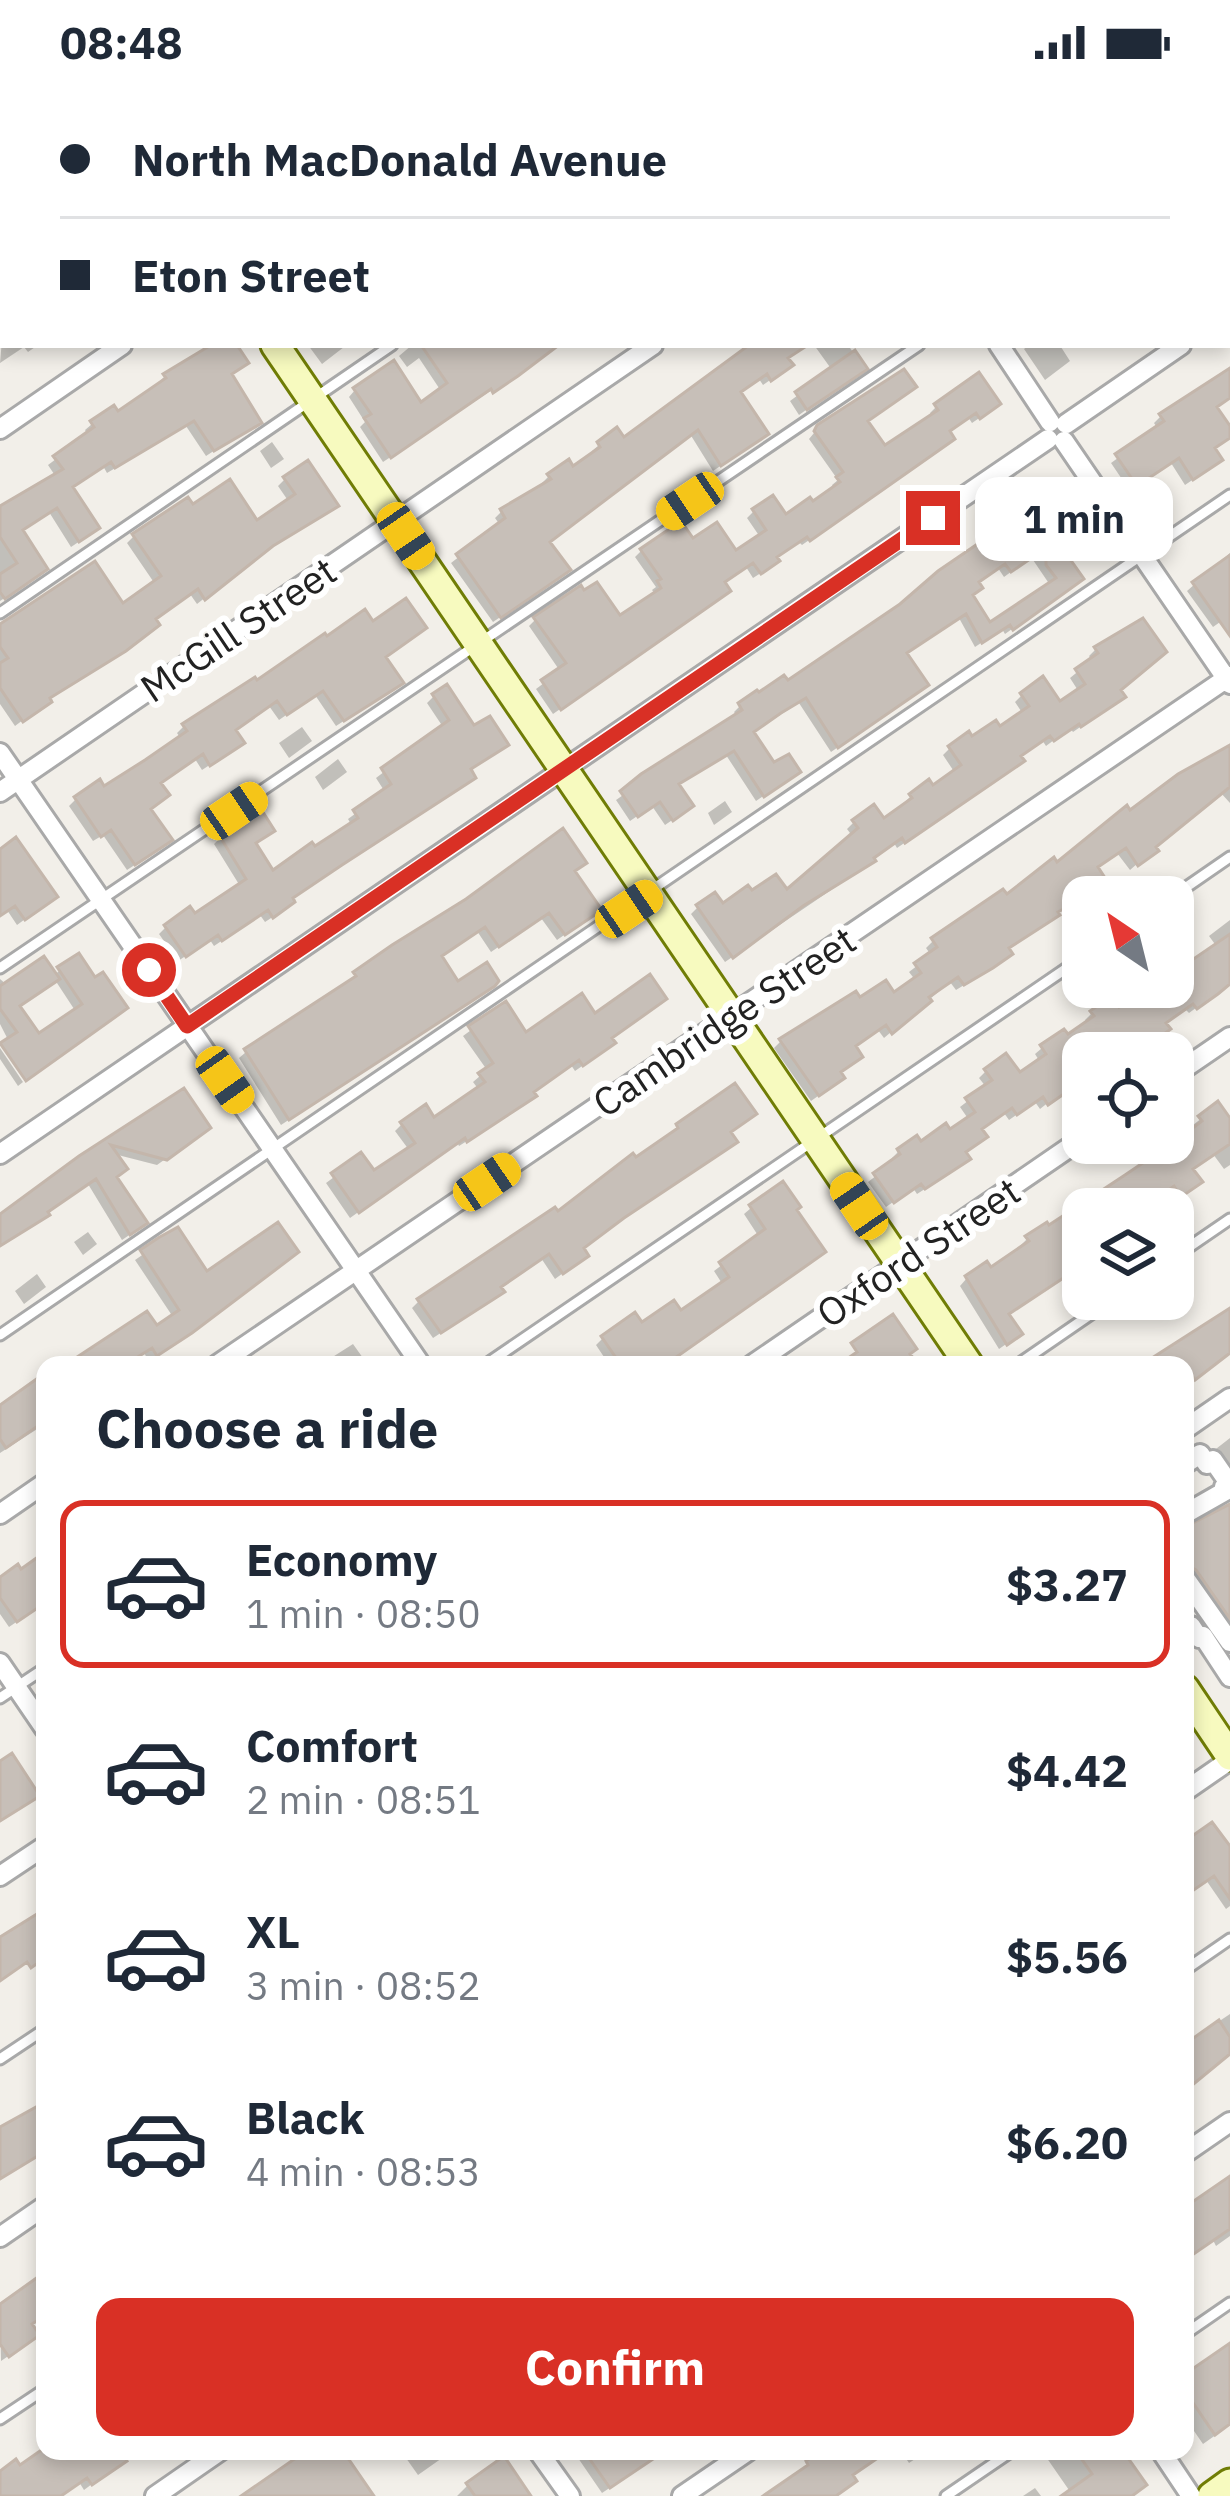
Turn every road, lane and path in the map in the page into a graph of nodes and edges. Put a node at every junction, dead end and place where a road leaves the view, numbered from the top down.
1 (118, 348) edge
2 (277, 348) edge
3 (388, 348) edge
4 (649, 348) edge
5 (915, 348) edge
6 (1001, 348) edge
7 (1177, 348) edge
8 (311, 400) junction
9 (0, 429) edge
10 (1057, 431) junction
11 (1230, 495) edge
12 (396, 522) junction
13 (1144, 554) junction
14 (0, 613) edge
15 (479, 644) junction
16 (1229, 679) edge
17 (0, 753) edge
18 (562, 770) junction
19 (18, 779) junction
20 (0, 792) edge
21 (1230, 857) edge
22 (1194, 882) edge
23 (649, 895) junction
24 (101, 900) junction
25 (0, 968) edge
26 (1062, 972) edge
27 (731, 1017) junction
28 (187, 1026) junction
29 (1230, 1037) edge
30 (1194, 1062) edge
31 (815, 1140) junction
32 (272, 1149) junction
33 (1062, 1153) edge
34 (0, 1154) edge
35 (1230, 1219) edge
36 (1194, 1244) edge
37 (900, 1265) junction
38 (356, 1270) junction
39 (1082, 1320) edge
40 (0, 1335) edge
41 (230, 1356) edge
42 (415, 1356) edge
43 (498, 1356) edge
44 (765, 1356) edge
45 (963, 1356) edge
46 (1030, 1356) edge
47 (1230, 1399) edge
48 (1194, 1423) edge
49 (1194, 1458) edge
50 (36, 1489) edge
51 (1194, 1509) edge
52 (0, 1514) edge
53 (1194, 1591) edge
54 (1194, 1630) edge
55 (1230, 1642) edge
56 (0, 1663) edge
57 (36, 1674) edge
58 (1230, 1677) edge
59 (8, 1693) edge
60 (1194, 1703) edge
61 (36, 1720) edge
62 (1230, 1758) edge
63 (1194, 1784) edge
64 (36, 1852) edge
65 (0, 1876) edge
66 (1230, 1939) edge
67 (1194, 1964) edge
68 (36, 2035) edge
69 (0, 2059) edge
70 (1230, 2122) edge
71 (1194, 2147) edge
72 (36, 2212) edge
73 (0, 2237) edge
74 (1230, 2303) edge
75 (1194, 2328) edge
76 (36, 2395) edge
77 (0, 2419) edge
78 (207, 2460) edge
79 (544, 2460) edge
80 (735, 2460) edge
81 (999, 2460) edge
82 (1167, 2460) edge
83 (1230, 2483) edge
84 (155, 2496) edge
85 (570, 2496) edge
86 (682, 2496) edge
87 (946, 2496) edge
88 (1191, 2496) edge
89 (1212, 2496) edge

1 - 9 street
2 - 8 street
3 - 8 lane
4 - 12 street, McGill Street
5 - 15 lane
6 - 10 street
7 - 10 street
8 - 12 street
8 - 14 lane
10 - 13 street
10 - 18 street
11 - 13 lane
12 - 15 street
12 - 19 street, McGill Street
13 - 16 street
13 - 23 lane
15 - 18 street
15 - 24 lane
16 - 27 street, Cambridge Street
17 - 19 street
18 - 23 street
18 - 28 street
19 - 20 street, McGill Street
19 - 24 street
21 - 22 lane
23 - 27 street
23 - 32 lane
24 - 25 lane
24 - 28 street
26 - 31 lane
27 - 31 street
27 - 38 street, Cambridge Street
28 - 32 street
28 - 34 street
29 - 30 street
31 - 37 street
31 - 43 lane
32 - 38 street
32 - 40 lane
33 - 37 street, Oxford Street
35 - 36 lane
37 - 44 street, Oxford Street
37 - 45 street
38 - 41 street, Cambridge Street
38 - 42 street
39 - 46 lane
47 - 48 street
49 - 51 street
50 - 52 street
53 - 55 street
54 - 58 street
56 - 59 street
57 - 59 lane
59 - 61 street
60 - 62 street
62 - 63 street
64 - 65 street
66 - 67 lane
68 - 69 lane
70 - 71 street
72 - 73 street
74 - 75 lane
76 - 77 lane
78 - 84 street
79 - 85 street
80 - 86 street
81 - 87 lane
82 - 88 street
83 - 89 street

